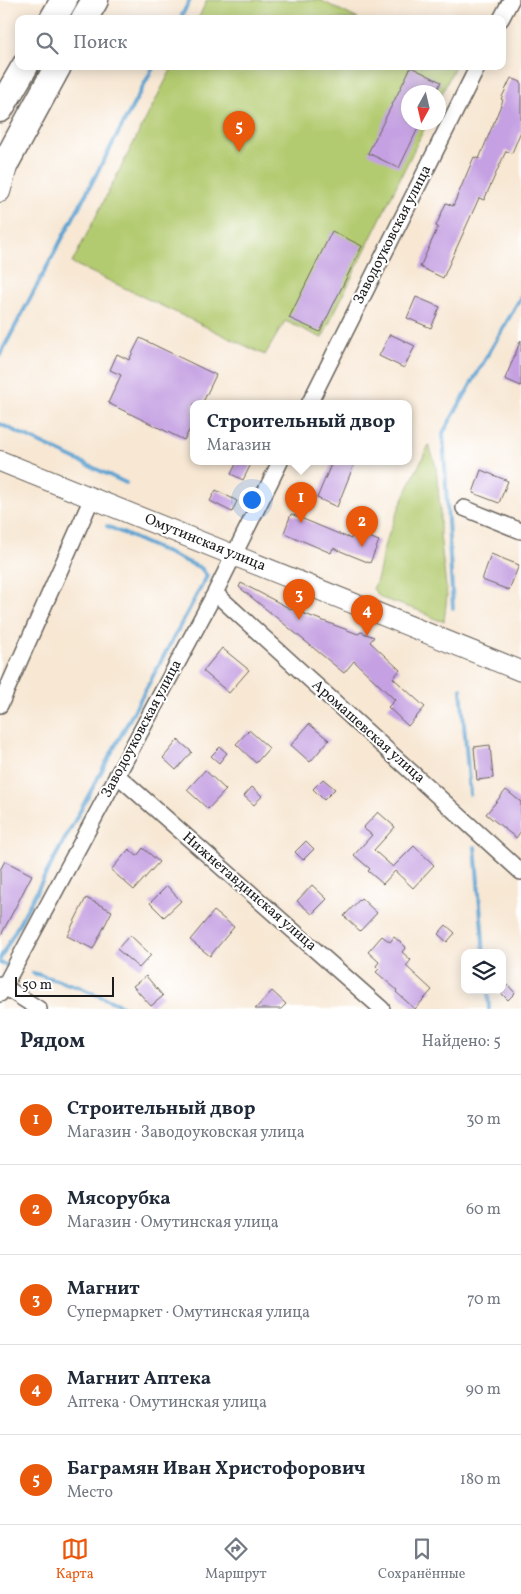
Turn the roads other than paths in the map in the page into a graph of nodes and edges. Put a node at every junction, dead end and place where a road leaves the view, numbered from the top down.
1 (64, 0) edge
2 (95, 0) edge
3 (511, 0) edge
4 (55, 15) edge
5 (86, 15) edge
6 (503, 15) edge
7 (23, 70) edge
8 (56, 70) edge
9 (476, 70) edge
10 (0, 109) edge
11 (13, 149) junction
12 (0, 173) edge
13 (0, 192) edge
14 (311, 400) edge
15 (0, 461) edge
16 (279, 465) edge
17 (92, 498) junction
18 (464, 508) dead end
19 (521, 531) edge
20 (234, 555) junction
21 (215, 593) junction
22 (521, 671) edge
23 (0, 705) edge
24 (117, 775) junction
25 (521, 872) edge
26 (1, 988) edge
27 (39, 1009) edge
28 (382, 1009) edge

1 - 4 highway
2 - 5 highway
3 - 6 street
7 - 10 highway
8 - 11 highway
9 - 14 street, Заводоуковская улица
11 - 12 highway
11 - 13 street
15 - 17 street, Омутинская улица
16 - 20 street, Заводоуковская улица
17 - 20 street, Омутинская улица
17 - 23 street
18 - 19 street
20 - 21 street, Заводоуковская улица
20 - 22 street, Омутинская улица
21 - 24 street, Заводоуковская улица
21 - 25 street, Аромашевская улица
24 - 26 street, Заводоуковская улица
24 - 28 street, Нижнетавдинская улица
26 - 27 street

